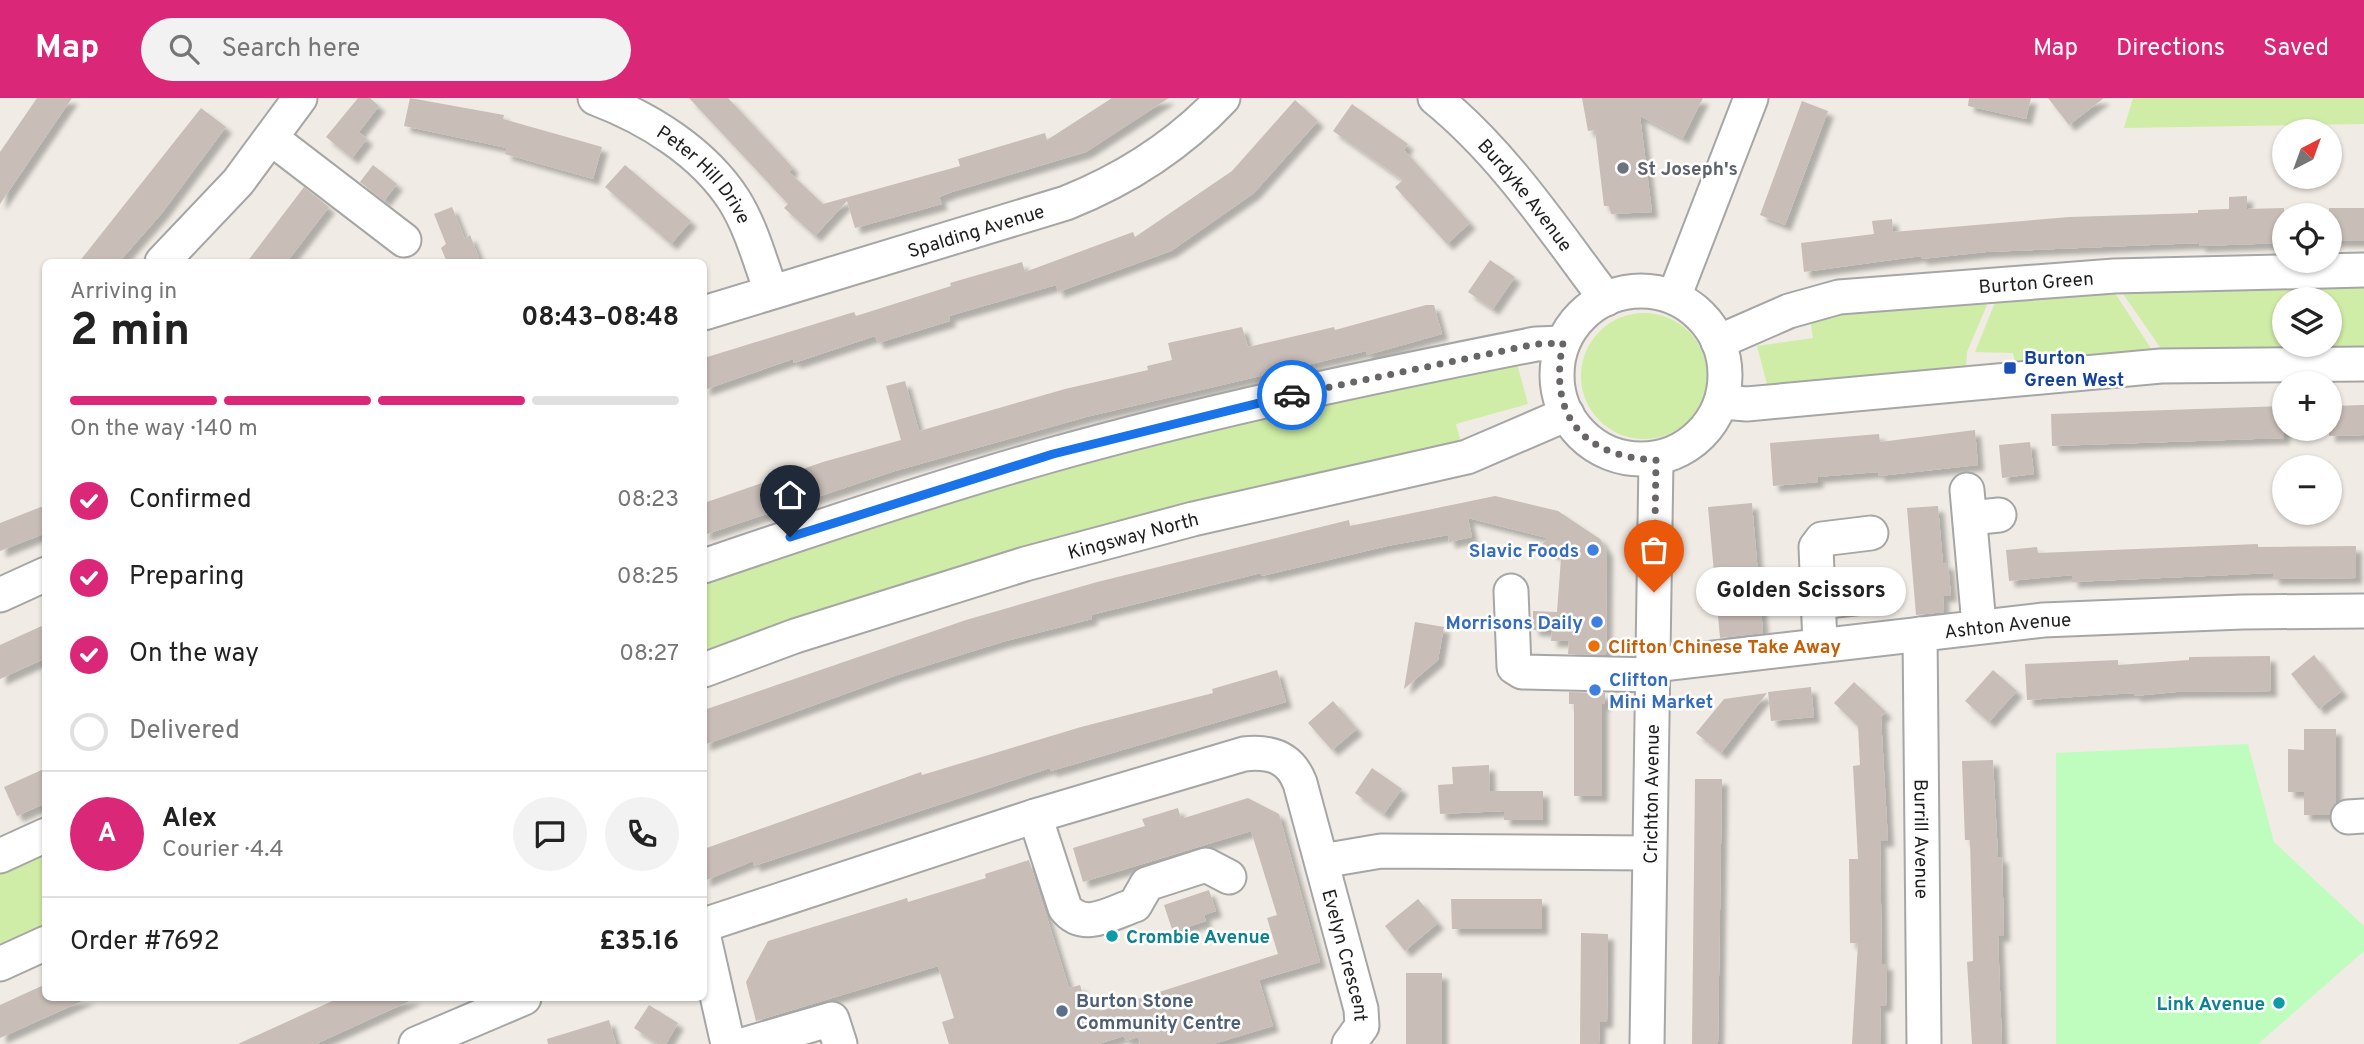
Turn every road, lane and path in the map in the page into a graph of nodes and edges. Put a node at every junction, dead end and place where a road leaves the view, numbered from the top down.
1 (300, 98) edge
2 (595, 98) edge
3 (1223, 98) edge
4 (1436, 98) edge
5 (1752, 98) edge
6 (271, 138) junction
7 (404, 240) dead end
8 (165, 259) edge
9 (2364, 270) edge
10 (771, 291) junction
11 (1674, 297) junction
12 (1606, 299) junction
13 (707, 312) edge
14 (1718, 342) junction
15 (1563, 343) junction
16 (2364, 364) edge
17 (1722, 402) junction
18 (1567, 415) junction
19 (1656, 460) junction
20 (1979, 508) dead end
21 (1871, 533) dead end
22 (707, 565) edge
23 (42, 576) edge
24 (1511, 591) dead end
25 (0, 595) edge
26 (1880, 596) dead end
27 (1819, 602) junction
28 (2364, 611) edge
29 (1979, 625) junction
30 (1920, 634) junction
31 (1821, 644) junction
32 (707, 669) edge
33 (1653, 670) junction
34 (1035, 816) junction
35 (42, 837) edge
36 (1648, 853) junction
37 (0, 856) edge
38 (1322, 861) junction
39 (1229, 877) dead end
40 (707, 924) edge
41 (42, 945) edge
42 (707, 951) edge
43 (0, 964) edge
44 (517, 1001) edge
45 (415, 1044) edge
46 (728, 1044) edge
47 (746, 1044) edge
48 (840, 1044) edge
49 (1349, 1044) edge
50 (1647, 1044) edge
51 (1924, 1044) edge

1 - 6 street
2 - 10 street, Peter Hill Drive
3 - 10 street, Spalding Avenue
4 - 12 street, Burdyke Avenue
5 - 11 street
6 - 7 street
6 - 8 street
9 - 14 street, Burton Green
10 - 13 street, Spalding Avenue
11 - 12 street
11 - 14 street
12 - 15 street
14 - 17 street
15 - 18 street
15 - 22 street
16 - 17 street
17 - 19 street
18 - 19 street
18 - 32 street, Kingsway North
19 - 33 street, Crichton Avenue
20 - 29 street
21 - 27 street
23 - 25 street
24 - 33 street, Ashton Avenue
26 - 27 street
27 - 31 street
28 - 29 street, Ashton Avenue
29 - 30 street, Ashton Avenue
30 - 31 street, Ashton Avenue
30 - 51 street, Burrill Avenue
31 - 33 street, Ashton Avenue
33 - 36 street, Crichton Avenue
34 - 38 street
34 - 39 street
34 - 40 street
35 - 37 street
36 - 38 street
36 - 50 street, Crichton Avenue
38 - 49 street, Evelyn Crescent
41 - 43 street
42 - 46 street
44 - 45 street
47 - 48 street

